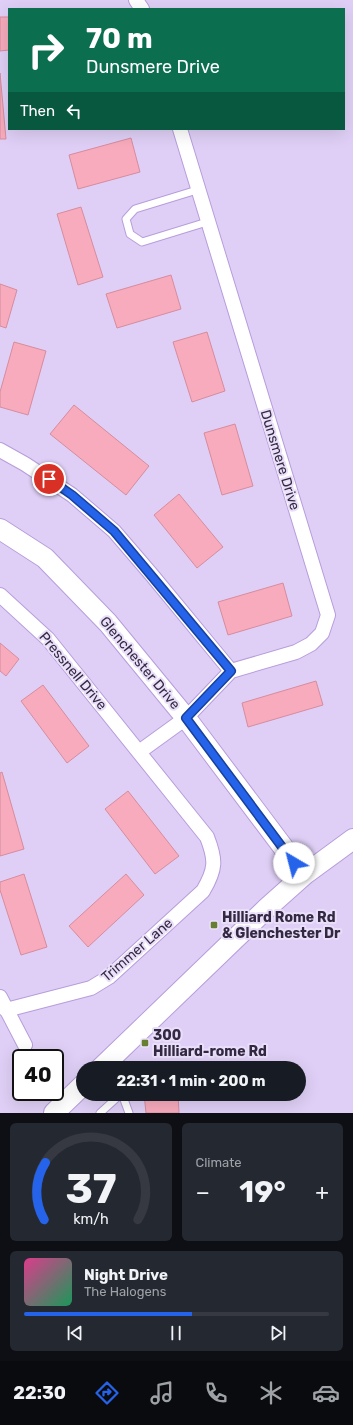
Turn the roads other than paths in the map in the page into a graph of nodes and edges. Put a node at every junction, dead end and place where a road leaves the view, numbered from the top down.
1 (180, 130) edge
2 (197, 190) junction
3 (207, 222) junction
4 (0, 450) edge
5 (0, 529) edge
6 (0, 595) edge
7 (231, 671) junction
8 (186, 718) junction
9 (140, 752) junction
10 (207, 837) joint
11 (353, 838) edge
12 (304, 875) junction
13 (3, 1004) edge
14 (25, 1045) dead end
15 (108, 1061) edge
16 (76, 1092) edge
17 (114, 1101) edge
18 (125, 1101) edge
19 (54, 1113) edge
20 (100, 1113) edge
21 (129, 1113) edge

1 - 2 street, Dunsmere Drive
2 - 3 street, Dunsmere Drive
2 - 3 lane
3 - 7 street, Dunsmere Drive
4 - 7 street
5 - 8 street, Glenchester Drive
6 - 9 street, Pressnell Drive
7 - 8 street, Dunsmere Drive
8 - 9 street
8 - 12 street, Glenchester Drive
9 - 10 street, Pressnell Drive
10 - 13 street, Trimmer Lane
11 - 12 street
12 - 15 street
13 - 14 street
16 - 19 street
17 - 20 lane
18 - 21 lane

